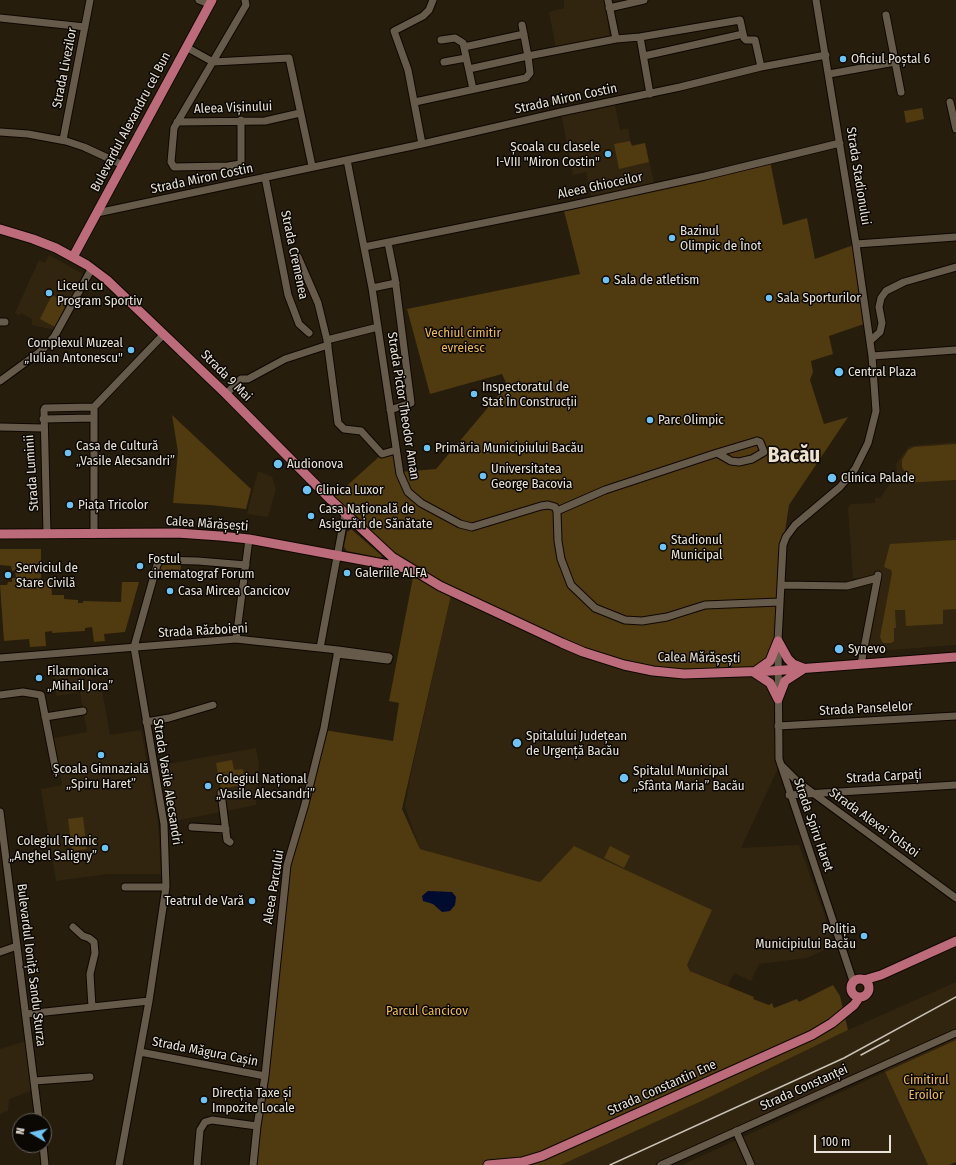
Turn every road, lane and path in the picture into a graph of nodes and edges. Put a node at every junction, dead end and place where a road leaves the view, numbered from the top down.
1 (90, 0) edge
2 (200, 0) edge
3 (245, 0) edge
4 (433, 0) edge
5 (608, 0) edge
6 (644, 0) edge
7 (816, 0) edge
8 (211, 2) edge
9 (609, 8) junction
10 (886, 16) dead end
11 (0, 18) edge
12 (522, 25) dead end
13 (85, 27) junction
14 (524, 34) junction
15 (743, 34) junction
16 (640, 37) junction
17 (616, 39) junction
18 (441, 40) dead end
19 (464, 46) junction
20 (186, 47) junction
21 (826, 55) junction
22 (528, 56) junction
23 (644, 56) junction
24 (466, 58) junction
25 (213, 62) junction
26 (444, 62) dead end
27 (895, 62) junction
28 (761, 67) junction
29 (469, 69) junction
30 (829, 74) junction
31 (473, 89) junction
32 (901, 92) dead end
33 (650, 94) junction
34 (415, 102) junction
35 (950, 102) dead end
36 (186, 106) junction
37 (300, 113) junction
38 (241, 120) junction
39 (177, 122) junction
40 (196, 122) junction
41 (956, 129) edge
42 (0, 132) edge
43 (64, 140) junction
44 (840, 143) junction
45 (422, 144) junction
46 (347, 160) junction
47 (123, 165) junction
48 (312, 166) junction
49 (265, 177) junction
50 (97, 213) junction
51 (0, 229) edge
52 (956, 237) edge
53 (388, 243) junction
54 (856, 244) junction
55 (364, 247) junction
56 (73, 256) junction
57 (298, 257) dead end
58 (956, 267) edge
59 (92, 268) junction
60 (396, 283) junction
61 (372, 288) junction
62 (378, 327) junction
63 (309, 333) dead end
64 (164, 334) junction
65 (870, 341) junction
66 (327, 343) junction
67 (956, 350) edge
68 (872, 356) junction
69 (0, 381) edge
70 (226, 394) junction
71 (94, 407) junction
72 (390, 410) junction
73 (94, 418) junction
74 (43, 419) junction
75 (0, 427) edge
76 (43, 428) junction
77 (396, 450) junction
78 (717, 453) junction
79 (557, 511) junction
80 (345, 514) junction
81 (47, 533) junction
82 (94, 533) junction
83 (0, 534) edge
84 (249, 539) junction
85 (337, 555) junction
86 (246, 565) junction
87 (411, 570) junction
88 (781, 585) junction
89 (779, 602) junction
90 (236, 639) junction
91 (778, 641) junction
92 (134, 647) junction
93 (320, 648) junction
94 (338, 652) junction
95 (956, 657) edge
96 (0, 658) edge
97 (861, 664) junction
98 (805, 668) junction
99 (778, 671) junction
100 (753, 672) junction
101 (0, 695) edge
102 (778, 699) junction
103 (213, 705) dead end
104 (83, 710) dead end
105 (46, 716) junction
106 (956, 716) edge
107 (146, 722) junction
108 (778, 726) junction
109 (780, 764) junction
110 (56, 772) dead end
111 (956, 785) edge
112 (220, 793) dead end
113 (813, 793) junction
114 (789, 795) junction
115 (0, 812) edge
116 (192, 827) dead end
117 (226, 829) junction
118 (230, 842) dead end
119 (125, 887) dead end
120 (166, 887) junction
121 (956, 898) edge
122 (73, 927) dead end
123 (956, 941) edge
124 (17, 946) junction
125 (0, 952) edge
126 (881, 975) junction
127 (864, 980) junction
128 (853, 982) junction
129 (869, 989) junction
130 (855, 995) junction
131 (150, 1001) junction
132 (92, 1007) junction
133 (26, 1014) junction
134 (956, 1034) edge
135 (140, 1052) junction
136 (265, 1076) junction
137 (90, 1077) dead end
138 (34, 1081) junction
139 (38, 1113) edge
140 (257, 1126) junction
141 (736, 1131) junction
142 (43, 1153) edge
143 (45, 1165) edge
144 (119, 1165) edge
145 (197, 1165) edge
146 (253, 1165) edge
147 (488, 1165) edge
148 (661, 1165) edge
149 (751, 1165) edge

1 - 13 street, Strada Livezilor
2 - 8 street
3 - 25 street, Aleea Vișinului
4 - 34 street
5 - 9 street
6 - 9 street
7 - 21 street, Strada Stadionului
8 - 20 main road, Bulevardul Alexandru cel Bun
9 - 17 street
10 - 27 street
11 - 13 street
12 - 14 street
13 - 43 street, Strada Livezilor
14 - 19 street
14 - 22 street
15 - 16 street
15 - 23 street
15 - 28 street
16 - 17 street
16 - 23 street
17 - 22 street
18 - 19 street
19 - 24 street
20 - 25 street
20 - 47 main road, Bulevardul Alexandru cel Bun
21 - 28 street, Strada Miron Costin
21 - 30 street, Strada Stadionului
22 - 29 street
22 - 31 street
23 - 33 street
24 - 26 street
24 - 29 street
25 - 36 street, Aleea Vișinului
25 - 37 street
27 - 30 street
27 - 32 street
28 - 33 street, Strada Miron Costin
29 - 31 street
30 - 44 street, Strada Stadionului
31 - 34 street
33 - 45 street, Strada Miron Costin
34 - 45 street
35 - 41 street
36 - 39 street, Aleea Vișinului
36 - 40 street
37 - 38 street, Aleea Vișinului
37 - 48 street
38 - 39 street, Aleea Vișinului
38 - 40 street, Aleea Vișinului
39 - 40 street, Aleea Vișinului
42 - 43 street
43 - 47 street
44 - 53 street, Aleea Ghioceilor
44 - 54 street, Strada Stadionului
45 - 46 street, Strada Miron Costin
46 - 48 street, Strada Miron Costin
46 - 55 street, Strada Pictor Theodor Aman
47 - 50 main road, Bulevardul Alexandru cel Bun
48 - 49 street, Strada Miron Costin
49 - 50 street, Strada Miron Costin
49 - 63 street, Strada Cremenea
50 - 56 main road, Bulevardul Alexandru cel Bun
51 - 56 main road, Strada 9 Mai
52 - 54 street
53 - 55 street, Aleea Ghioceilor
53 - 60 street
54 - 65 street, Strada Stadionului
55 - 61 street, Strada Pictor Theodor Aman
56 - 59 main road, Strada 9 Mai
57 - 66 street
58 - 65 street
59 - 64 main road, Strada 9 Mai
59 - 69 street
60 - 61 street
60 - 72 street
61 - 62 street, Strada Pictor Theodor Aman
62 - 66 street
62 - 72 street, Strada Pictor Theodor Aman
64 - 70 main road, Strada 9 Mai
64 - 71 street
65 - 68 street, Strada Stadionului
66 - 70 street
66 - 77 street
67 - 68 street
68 - 88 street, Strada Stadionului
70 - 80 main road, Strada 9 Mai
71 - 73 street
71 - 74 street
72 - 77 street, Strada Pictor Theodor Aman
73 - 74 street
73 - 82 street
74 - 76 street
75 - 76 street, Strada Luminii
76 - 81 street, Strada Luminii
77 - 79 street, Strada Pictor Theodor Aman
78 - 78 street
78 - 79 street
79 - 89 street
80 - 85 street
80 - 87 main road, Strada 9 Mai
81 - 82 main road, Calea Mărășești
81 - 83 main road, Calea Mărășești
82 - 84 main road, Calea Mărășești
84 - 85 main road, Calea Mărășești
84 - 86 street
85 - 87 main road, Calea Mărășești
85 - 93 street
86 - 90 street
86 - 92 street, Strada Vasile Alecsandri
87 - 100 main road, Calea Mărășești
88 - 89 street, Strada Spiru Haret
88 - 97 street
89 - 91 street, Strada Spiru Haret
90 - 92 street, Strada Războieni
90 - 93 street, Strada Războieni
91 - 98 main road
91 - 99 street, Strada Spiru Haret
91 - 100 main road
92 - 96 street, Strada Războieni
92 - 107 street, Strada Vasile Alecsandri
93 - 94 street
94 - 94 street
94 - 136 street, Aleea Parcului
95 - 97 main road, Calea Mărășești
97 - 98 main road, Calea Mărășești
98 - 99 main road, Calea Mărășești
98 - 102 main road
99 - 100 main road, Calea Mărășești
99 - 102 street, Strada Spiru Haret
100 - 102 main road
101 - 105 street
102 - 108 street, Strada Spiru Haret
103 - 107 street
104 - 105 street
105 - 110 street
106 - 108 street, Strada Panselelor
107 - 120 street, Strada Vasile Alecsandri
108 - 109 street, Strada Spiru Haret
109 - 113 street, Strada Alexei Tolstoi
109 - 114 street, Strada Spiru Haret
111 - 113 street, Strada Carpați
112 - 117 street
113 - 114 street, Strada Carpați
113 - 121 street, Strada Alexei Tolstoi
114 - 128 street, Strada Spiru Haret
115 - 124 street, Bulevardul Ioniță Sandu Sturza
116 - 117 street
117 - 118 street
119 - 120 street
120 - 131 street, Strada Vasile Alecsandri
122 - 132 street
123 - 126 main road
124 - 125 street
124 - 133 street, Bulevardul Ioniță Sandu Sturza
126 - 127 main road
126 - 129 main road
127 - 128 main road
127 - 129 main road
128 - 130 main road
129 - 130 main road
130 - 147 main road, Strada Constantin Ene
131 - 132 street
131 - 135 street, Strada Vasile Alecsandri
132 - 133 street
133 - 138 street, Bulevardul Ioniță Sandu Sturza
134 - 141 street, Strada Constanței
135 - 136 street, Strada Măgura Cașin
135 - 144 street, Strada Vasile Alecsandri
136 - 140 street, Aleea Parcului
137 - 138 street
138 - 139 street, Bulevardul Ioniță Sandu Sturza
140 - 145 street
140 - 146 street, Aleea Parcului
141 - 148 street, Strada Constanței
141 - 149 street
142 - 143 street

